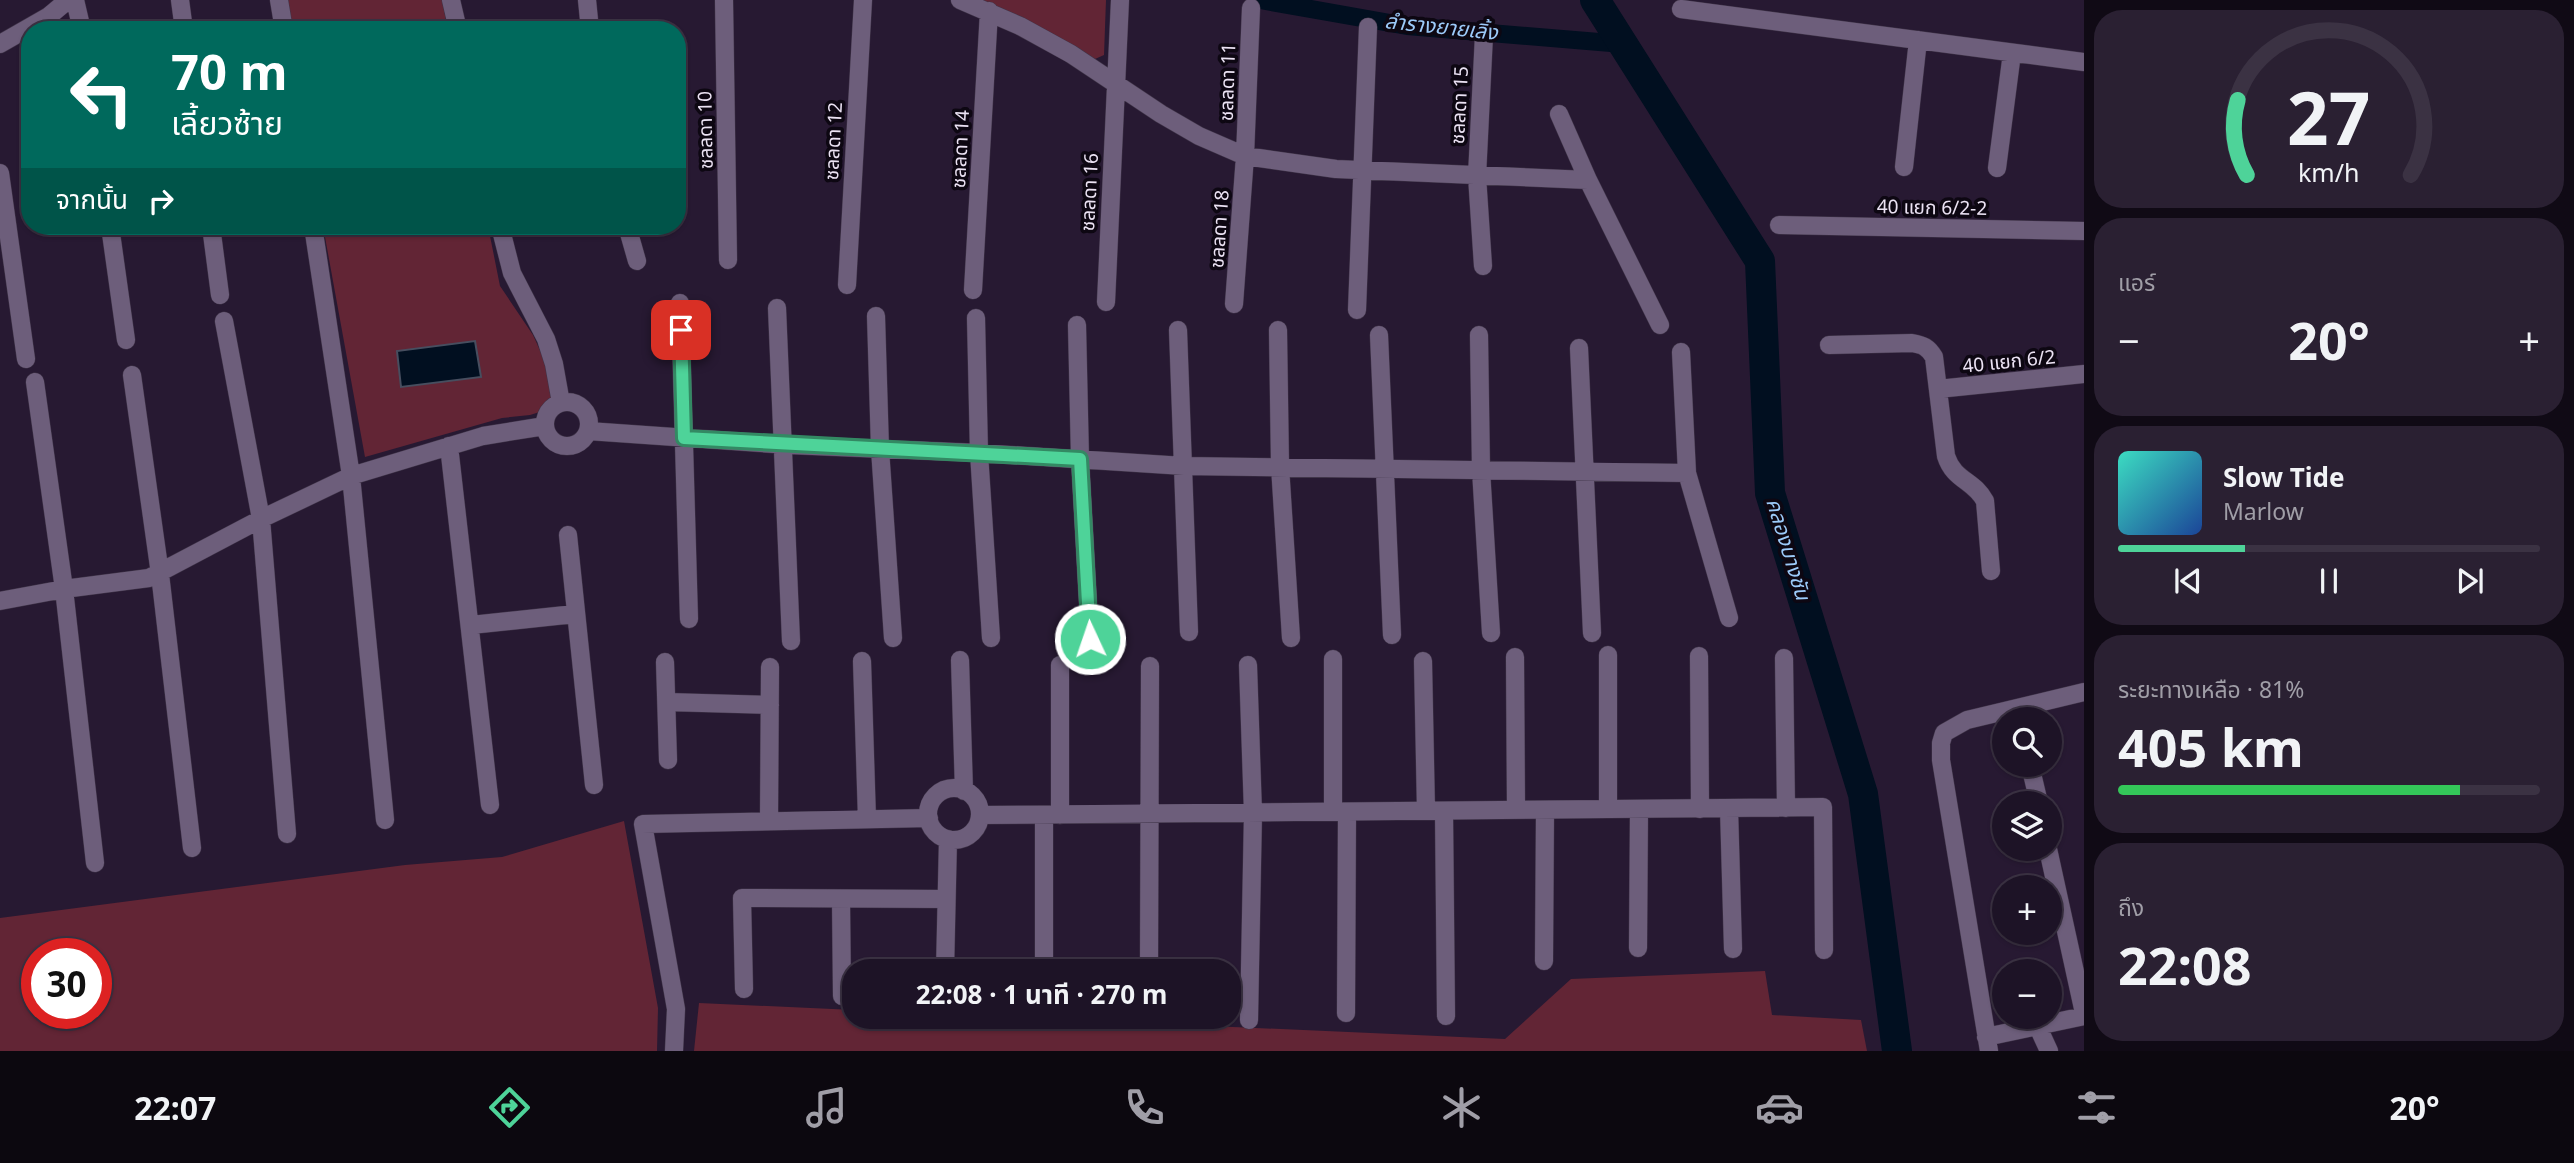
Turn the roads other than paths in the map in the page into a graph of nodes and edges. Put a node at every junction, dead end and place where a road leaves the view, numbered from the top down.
1 (68, 0) edge
2 (75, 0) edge
3 (180, 0) edge
4 (279, 0) edge
5 (451, 0) edge
6 (587, 0) edge
7 (724, 0) edge
8 (863, 0) edge
9 (960, 0) edge
10 (1120, 0) edge
11 (1251, 8) dead end
12 (1681, 9) dead end
13 (989, 11) junction
14 (40, 21) edge
15 (80, 21) edge
16 (183, 21) edge
17 (282, 21) edge
18 (455, 21) edge
19 (589, 21) edge
20 (1367, 27) dead end
21 (21, 32) edge
22 (1484, 35) dead end
23 (1918, 40) junction
24 (0, 44) edge
25 (2012, 53) junction
26 (2084, 62) edge
27 (1115, 83) junction
28 (1559, 114) dead end
29 (1245, 156) junction
30 (1905, 167) dead end
31 (1997, 168) dead end
32 (1362, 171) junction
33 (0, 173) edge
34 (1477, 176) junction
35 (1588, 180) junction
36 (1779, 225) dead end
37 (2084, 231) edge
38 (111, 235) edge
39 (212, 235) edge
40 (314, 235) edge
41 (502, 235) edge
42 (629, 235) edge
43 (728, 260) dead end
44 (636, 261) dead end
45 (1483, 266) dead end
46 (847, 285) dead end
47 (973, 290) dead end
48 (220, 295) dead end
49 (1106, 302) dead end
50 (680, 303) dead end
51 (1234, 304) dead end
52 (777, 309) dead end
53 (1357, 310) dead end
54 (876, 316) dead end
55 (976, 318) dead end
56 (224, 321) dead end
57 (1077, 325) dead end
58 (1660, 325) dead end
59 (1178, 330) dead end
60 (1278, 330) dead end
61 (1379, 335) dead end
62 (1479, 335) dead end
63 (126, 340) dead end
64 (1829, 345) dead end
65 (1579, 348) dead end
66 (1681, 352) dead end
67 (26, 359) dead end
68 (2084, 374) edge
69 (132, 375) dead end
70 (35, 382) dead end
71 (1938, 390) junction
72 (561, 403) junction
73 (545, 426) junction
74 (588, 431) junction
75 (684, 438) junction
76 (782, 445) junction
77 (449, 446) junction
78 (880, 449) junction
79 (979, 453) junction
80 (1080, 459) junction
81 (1184, 466) junction
82 (1280, 466) junction
83 (1383, 467) junction
84 (1481, 470) junction
85 (1583, 471) junction
86 (1687, 473) junction
87 (351, 476) junction
88 (261, 519) junction
89 (568, 535) dead end
90 (1991, 571) dead end
91 (160, 574) junction
92 (64, 589) junction
93 (0, 601) edge
94 (575, 614) junction
95 (1730, 618) dead end
96 (689, 620) dead end
97 (471, 625) junction
98 (1189, 632) dead end
99 (1491, 633) dead end
100 (1592, 633) dead end
101 (1392, 635) dead end
102 (893, 638) dead end
103 (991, 638) dead end
104 (1291, 638) dead end
105 (1090, 639) dead end
106 (791, 641) dead end
107 (1608, 655) dead end
108 (1699, 656) dead end
109 (1515, 657) dead end
110 (1333, 659) dead end
111 (1784, 659) dead end
112 (960, 660) dead end
113 (862, 661) dead end
114 (1423, 661) dead end
115 (665, 662) dead end
116 (1060, 665) dead end
117 (1248, 665) dead end
118 (1150, 666) dead end
119 (770, 667) dead end
120 (2084, 692) edge
121 (667, 702) junction
122 (770, 705) junction
123 (2038, 707) edge
124 (1992, 717) edge
125 (668, 760) dead end
126 (594, 785) dead end
127 (964, 790) junction
128 (490, 805) dead end
129 (1786, 807) junction
130 (1729, 808) junction
131 (1608, 809) junction
132 (1639, 809) junction
133 (1700, 809) junction
134 (1516, 810) junction
135 (1545, 810) junction
136 (1426, 811) junction
137 (1444, 811) junction
138 (1340, 812) junction
139 (1253, 813) junction
140 (1150, 814) junction
141 (980, 815) junction
142 (1052, 815) junction
143 (929, 818) junction
144 (867, 819) junction
145 (385, 820) dead end
146 (769, 821) junction
147 (288, 834) dead end
148 (948, 839) junction
149 (192, 848) dead end
150 (2051, 861) edge
151 (95, 863) dead end
152 (841, 898) junction
153 (946, 899) junction
154 (1638, 948) dead end
155 (1733, 949) dead end
156 (1824, 950) dead end
157 (945, 959) edge
158 (1045, 959) edge
159 (1149, 959) edge
160 (1544, 961) dead end
161 (744, 989) dead end
162 (842, 996) dead end
163 (1346, 1013) dead end
164 (2084, 1014) edge
165 (1446, 1016) dead end
166 (1249, 1020) dead end
167 (2062, 1020) edge
168 (2033, 1029) edge
169 (2040, 1029) edge
170 (1987, 1044) edge
171 (674, 1051) edge
172 (2049, 1051) edge

1 - 14 street
2 - 15 street
3 - 16 street
4 - 17 street
5 - 18 street
6 - 19 street
7 - 43 street, ชลลดา 10
8 - 46 street, ชลลดา 12
9 - 13 street
10 - 27 street, ชลลดา 16
11 - 29 street, ชลลดา 11
12 - 23 street
13 - 27 street
13 - 47 street, ชลลดา 14
20 - 32 street
21 - 24 street
22 - 34 street, ชลลดา 15
23 - 25 street
23 - 30 street
25 - 26 street
25 - 31 street
27 - 29 street
27 - 49 street, ชลลดา 16
28 - 35 street
29 - 32 street
29 - 51 street, ชลลดา 18
32 - 34 street
32 - 53 street
33 - 67 street
34 - 35 street
34 - 45 street, ชลลดา 15
35 - 58 street
36 - 37 street, 40 แยก 6/2-2
38 - 63 street
39 - 48 street
40 - 87 street
41 - 72 street
42 - 44 street
50 - 75 street
52 - 76 street
54 - 78 street
55 - 79 street
56 - 88 street
57 - 80 street
59 - 81 street
60 - 82 street
61 - 83 street
62 - 84 street
64 - 71 street
65 - 85 street
66 - 86 street
68 - 71 street, 40 แยก 6/2
69 - 91 street
70 - 92 street
71 - 90 street
72 - 73 street
72 - 74 street
73 - 74 street
73 - 77 street
74 - 75 street
75 - 76 street
75 - 96 street
76 - 78 street
76 - 106 street
77 - 87 street
77 - 97 street
78 - 79 street
78 - 102 street
79 - 80 street
79 - 103 street
80 - 81 street
80 - 105 street
81 - 82 street
81 - 98 street
82 - 83 street
82 - 104 street
83 - 84 street
83 - 101 street
84 - 85 street
84 - 99 street
85 - 86 street
85 - 100 street
86 - 95 street
87 - 88 street
87 - 145 street
88 - 91 street
88 - 147 street
89 - 94 street
91 - 92 street
91 - 149 street
92 - 93 street
92 - 151 street
94 - 97 street
94 - 126 street
97 - 128 street
107 - 131 street
108 - 133 street
109 - 134 street
110 - 138 street
111 - 129 street
112 - 127 street
113 - 144 street
114 - 136 street
115 - 121 street
116 - 142 street
117 - 139 street
118 - 140 street
119 - 122 street
120 - 123 street
121 - 122 street
121 - 125 street
122 - 146 street
124 - 170 street
127 - 141 street
127 - 143 street
129 - 130 street
129 - 156 street
130 - 133 street
130 - 155 street
131 - 132 street
131 - 135 street
132 - 133 street
132 - 154 street
134 - 135 street
134 - 137 street
135 - 160 street
136 - 137 street
136 - 138 street
137 - 165 street
138 - 139 street
138 - 163 street
139 - 140 street
139 - 166 street
140 - 142 street
140 - 159 street
141 - 142 street
141 - 148 street
142 - 158 street
143 - 144 street
143 - 148 street
144 - 146 street
146 - 171 street
148 - 153 street
150 - 164 street
152 - 153 street
152 - 161 street
152 - 162 street
153 - 157 street
164 - 167 street
168 - 170 street
169 - 172 street

